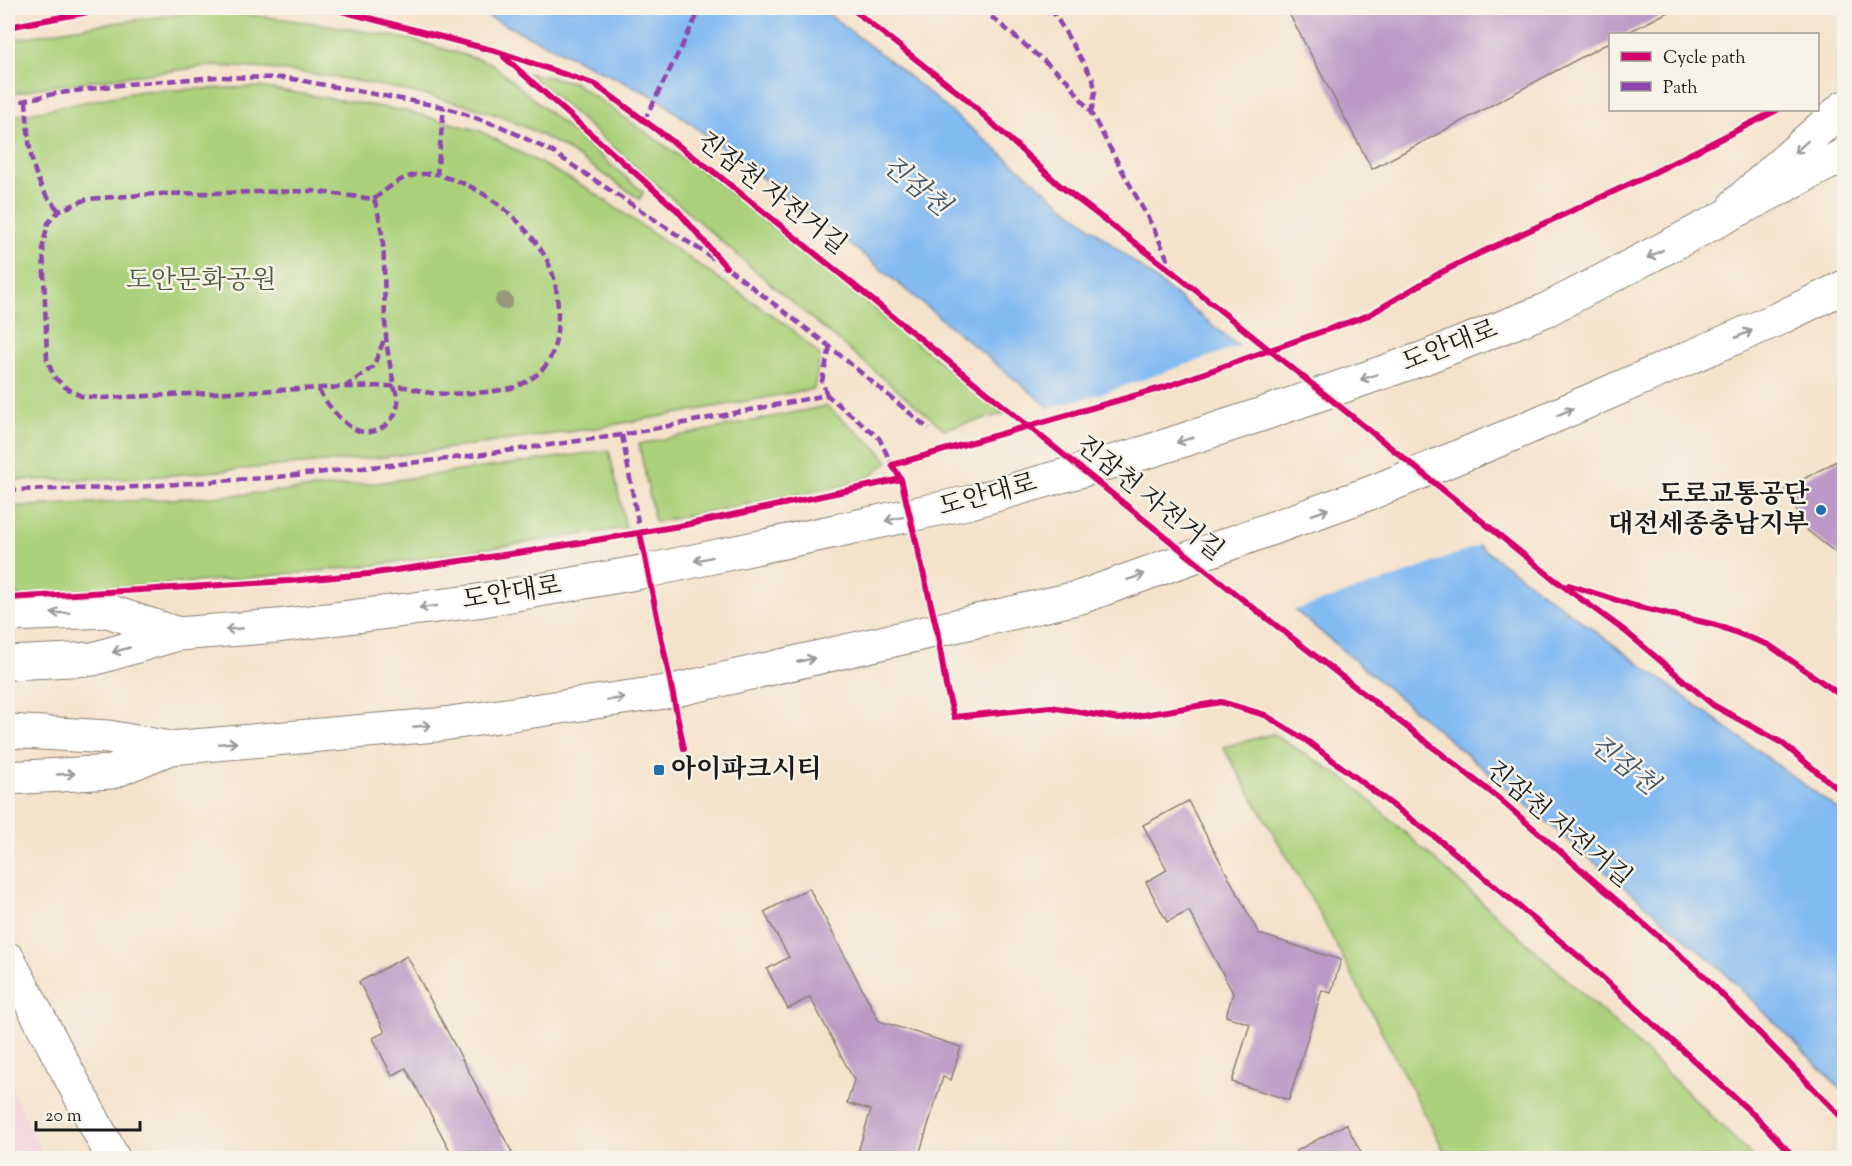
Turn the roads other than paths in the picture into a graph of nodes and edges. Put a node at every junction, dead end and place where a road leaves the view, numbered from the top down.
1 (1845, 107) edge
2 (1845, 155) edge
3 (1707, 228) junction
4 (1845, 287) edge
5 (1845, 306) edge
6 (1778, 319) junction
7 (8, 615) edge
8 (177, 634) junction
9 (8, 663) edge
10 (8, 731) edge
11 (170, 748) junction
12 (8, 778) edge
13 (10, 970) edge
14 (113, 1158) edge

1 -> 3 main road
2 - 3 main road, 도안대로
3 -> 8 main road, 도안대로
4 - 6 main road
5 - 6 main road
11 -> 6 main road
8 -> 7 main road
8 -> 9 main road, 도안대로
10 - 11 main road
12 -> 11 main road
13 - 14 main road

